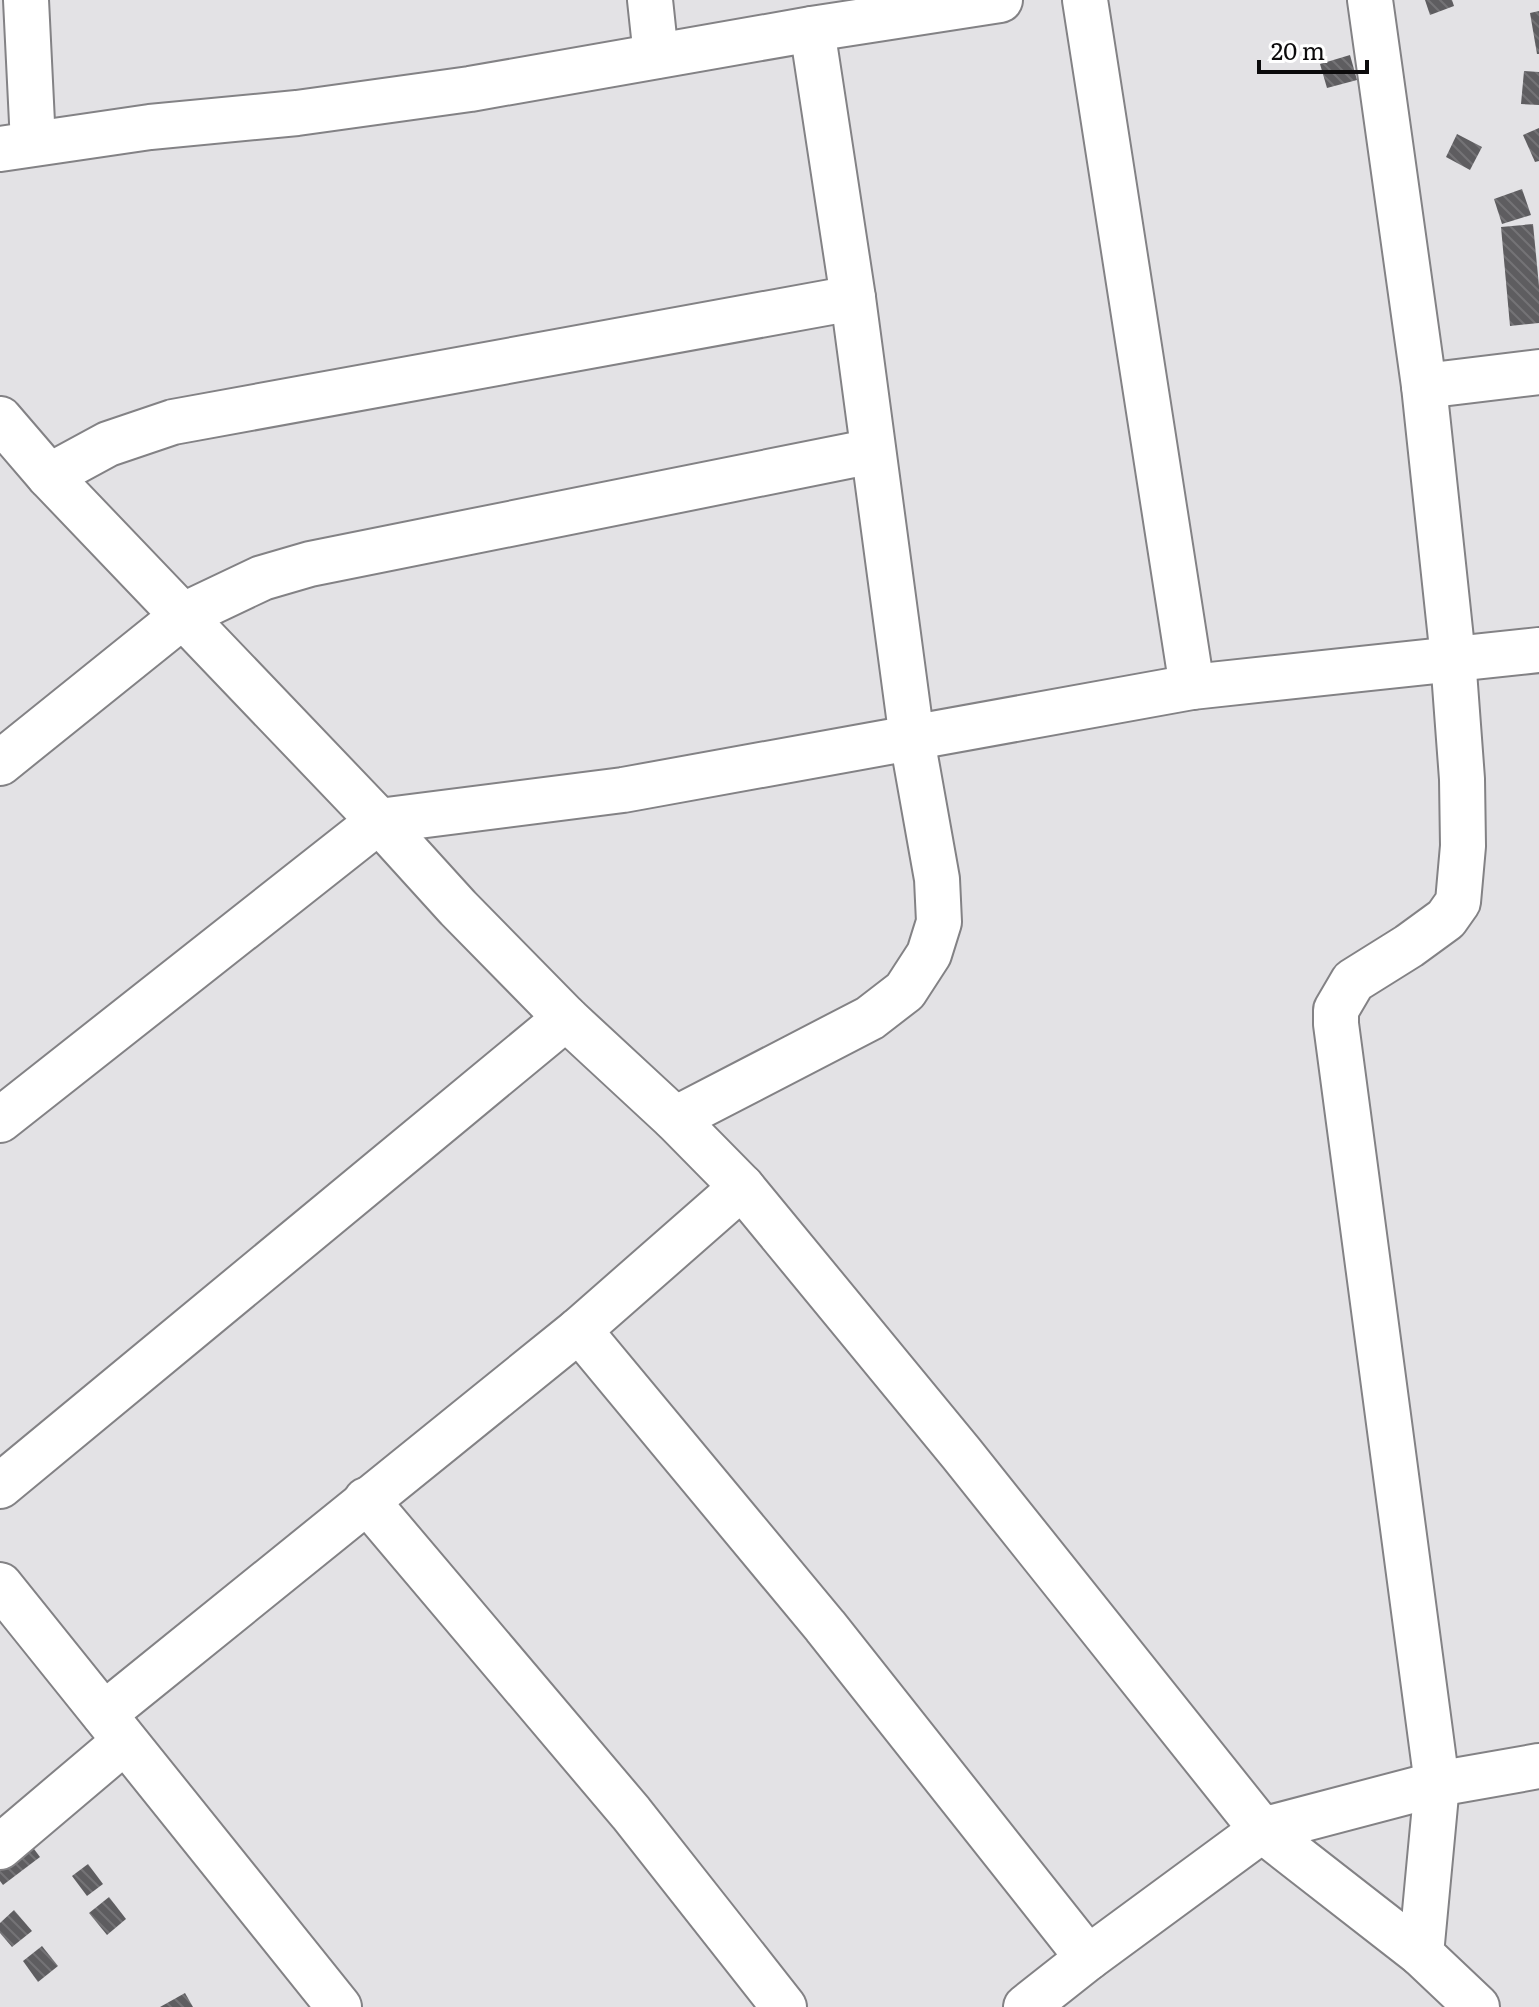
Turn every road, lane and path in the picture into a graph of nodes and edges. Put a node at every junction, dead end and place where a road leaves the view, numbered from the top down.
1 (26, 0) edge
2 (650, 0) edge
3 (1000, 0) edge
4 (1085, 0) edge
5 (1370, 0) edge
6 (812, 29) junction
7 (656, 56) junction
8 (16, 146) edge
9 (853, 298) junction
10 (1539, 372) edge
11 (1424, 386) junction
12 (0, 419) edge
13 (873, 451) junction
14 (49, 476) junction
15 (184, 615) junction
16 (1539, 650) edge
17 (1453, 658) junction
18 (1192, 687) junction
19 (912, 739) junction
20 (0, 763) edge
21 (379, 821) junction
22 (566, 1018) junction
23 (675, 1119) junction
24 (0, 1120) edge
25 (742, 1187) junction
26 (579, 1330) junction
27 (0, 1486) edge
28 (366, 1500) junction
29 (0, 1585) edge
30 (114, 1728) junction
31 (1539, 1766) edge
32 (1437, 1784) junction
33 (1262, 1830) junction
34 (0, 1847) edge
35 (1421, 1954) junction
36 (1088, 1958) junction
37 (339, 2007) edge
38 (784, 2007) edge
39 (1026, 2007) edge
40 (1477, 2007) edge

1 - 8 street
2 - 7 street
3 - 6 street
4 - 18 street
5 - 11 street
6 - 7 street
6 - 9 street
7 - 8 street
9 - 13 street
9 - 14 street
10 - 11 street
11 - 17 street
12 - 14 street
13 - 15 street
13 - 19 street
14 - 15 street
15 - 20 street
15 - 21 street
16 - 17 street
17 - 18 street
17 - 32 street
18 - 19 street
19 - 21 street
19 - 23 street
21 - 22 street
21 - 24 street
22 - 23 street
22 - 27 street
23 - 25 street
25 - 26 street
25 - 33 street
26 - 28 street
26 - 36 street
28 - 30 street
28 - 38 street
29 - 30 street
30 - 34 street
30 - 37 street
31 - 32 street
32 - 33 street
32 - 35 street
33 - 35 street
33 - 36 street
35 - 40 street
36 - 39 street

